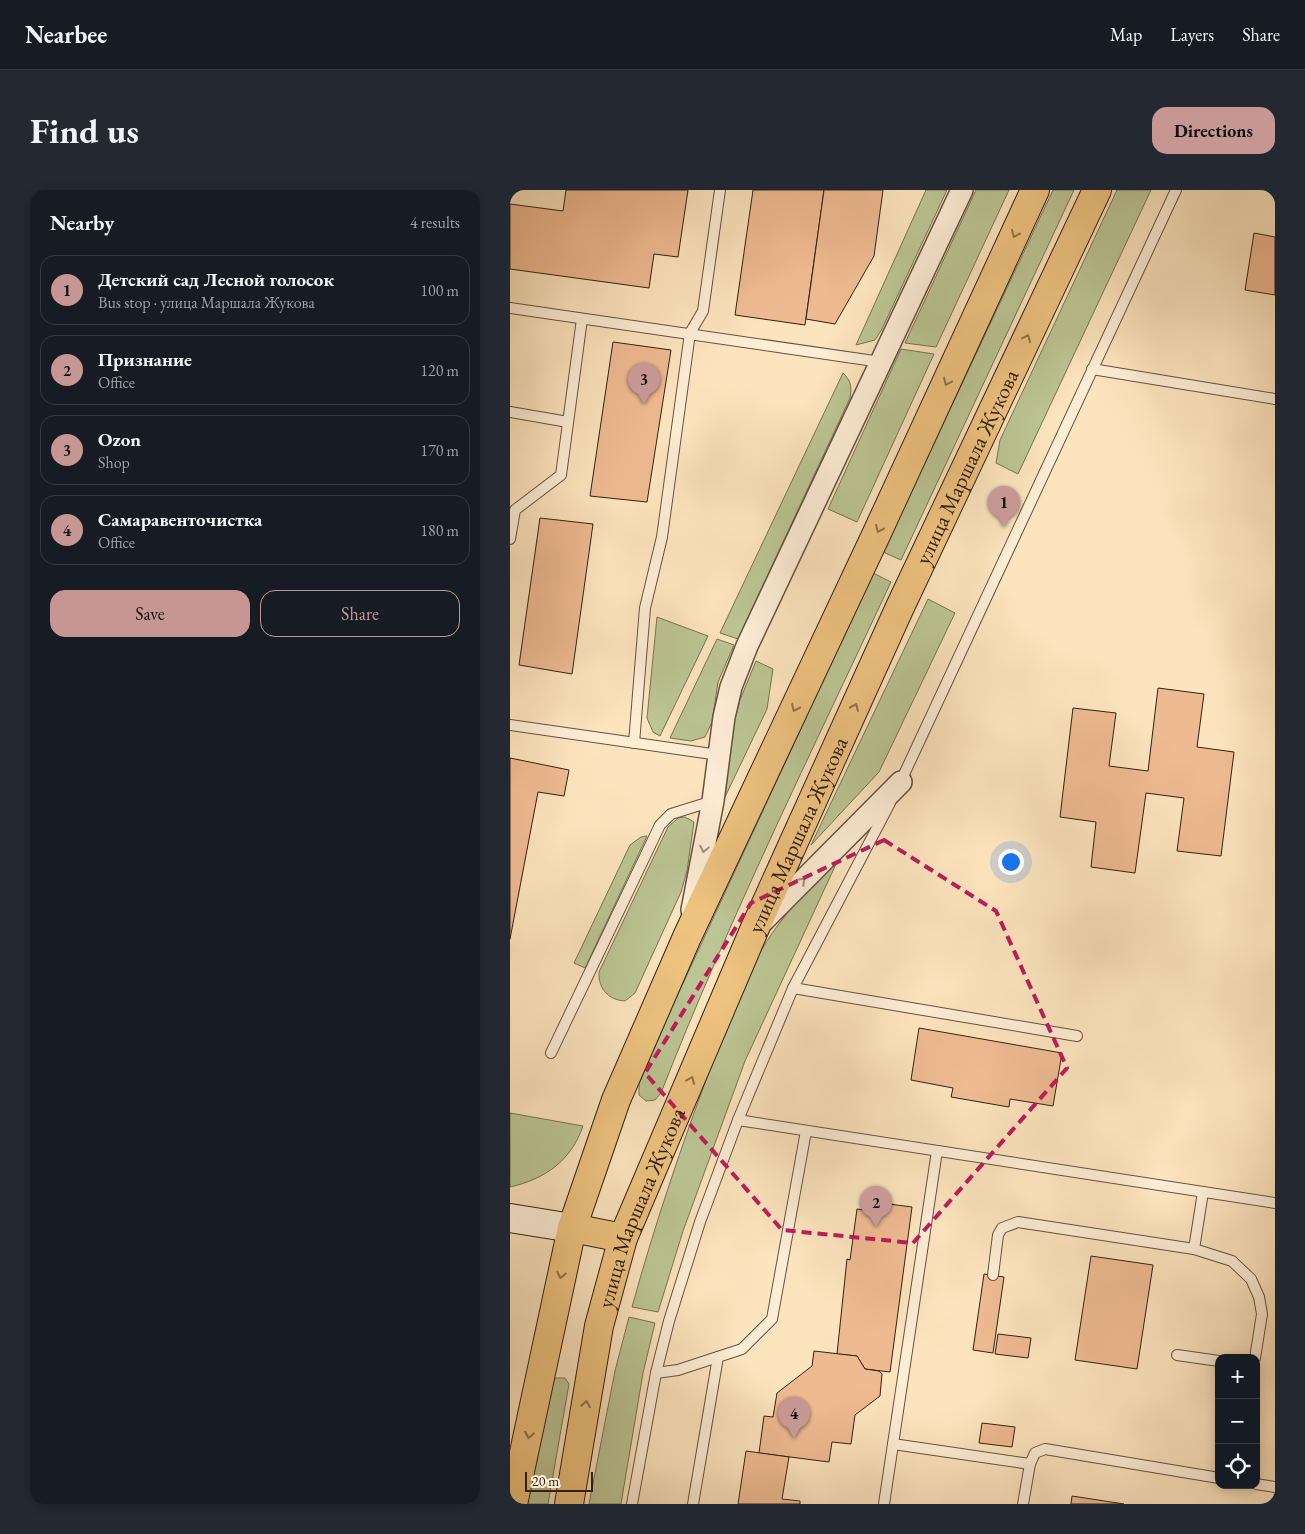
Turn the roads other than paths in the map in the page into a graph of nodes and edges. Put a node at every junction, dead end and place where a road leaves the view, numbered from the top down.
1 (720, 190) edge
2 (962, 190) edge
3 (1035, 190) edge
4 (1097, 190) edge
5 (1176, 190) edge
6 (510, 308) edge
7 (582, 319) junction
8 (690, 334) junction
9 (881, 362) junction
10 (1092, 368) junction
11 (1275, 399) edge
12 (510, 412) edge
13 (568, 422) junction
14 (510, 539) edge
15 (510, 725) edge
16 (634, 743) junction
17 (719, 755) junction
18 (901, 782) junction
19 (713, 801) junction
20 (756, 928) junction
21 (687, 937) junction
22 (793, 988) junction
23 (1077, 1036) dead end
24 (551, 1053) dead end
25 (738, 1120) junction
26 (806, 1131) junction
27 (937, 1151) junction
28 (1204, 1192) junction
29 (1275, 1203) edge
30 (510, 1218) edge
31 (572, 1228) junction
32 (623, 1238) junction
33 (1194, 1249) junction
34 (993, 1275) dead end
35 (1256, 1354) edge
36 (1177, 1355) dead end
37 (718, 1357) junction
38 (1215, 1360) edge
39 (656, 1373) junction
40 (893, 1444) junction
41 (1030, 1464) junction
42 (515, 1476) edge
43 (1215, 1477) edge
44 (1260, 1485) edge
45 (1275, 1487) edge
46 (514, 1504) edge
47 (569, 1504) edge
48 (632, 1504) edge
49 (693, 1504) edge
50 (884, 1504) edge
51 (1023, 1504) edge

1 - 8 lane
2 - 9 street
3 -> 21 main road
20 -> 4 main road, улица Маршала Жукова
5 - 10 lane
6 - 7 lane
7 - 8 lane
7 - 13 lane
8 - 9 lane
8 - 16 lane
9 - 17 street
10 - 11 lane
10 - 18 lane
12 - 13 lane
13 - 14 lane
15 - 16 lane
16 - 17 lane
17 - 19 street
20 -> 18 street
18 - 22 lane
19 -> 21 street
19 - 24 lane
32 -> 20 main road, улица Маршала Жукова
21 - 31 main road
22 - 23 lane
22 - 25 lane
25 - 26 lane
25 - 39 lane
26 - 27 lane
26 - 37 lane
27 - 28 lane
27 - 40 lane
28 - 29 lane
28 - 33 lane
30 - 31 main road
31 - 32 main road
31 -> 42 main road
47 -> 32 main road, улица Маршала Жукова
33 - 34 lane
33 - 35 lane
36 - 38 lane
37 - 39 lane
37 - 49 lane
39 - 48 lane
40 - 41 lane
40 - 50 lane
41 - 43 lane
41 - 51 lane
42 - 46 main road
44 - 45 lane

